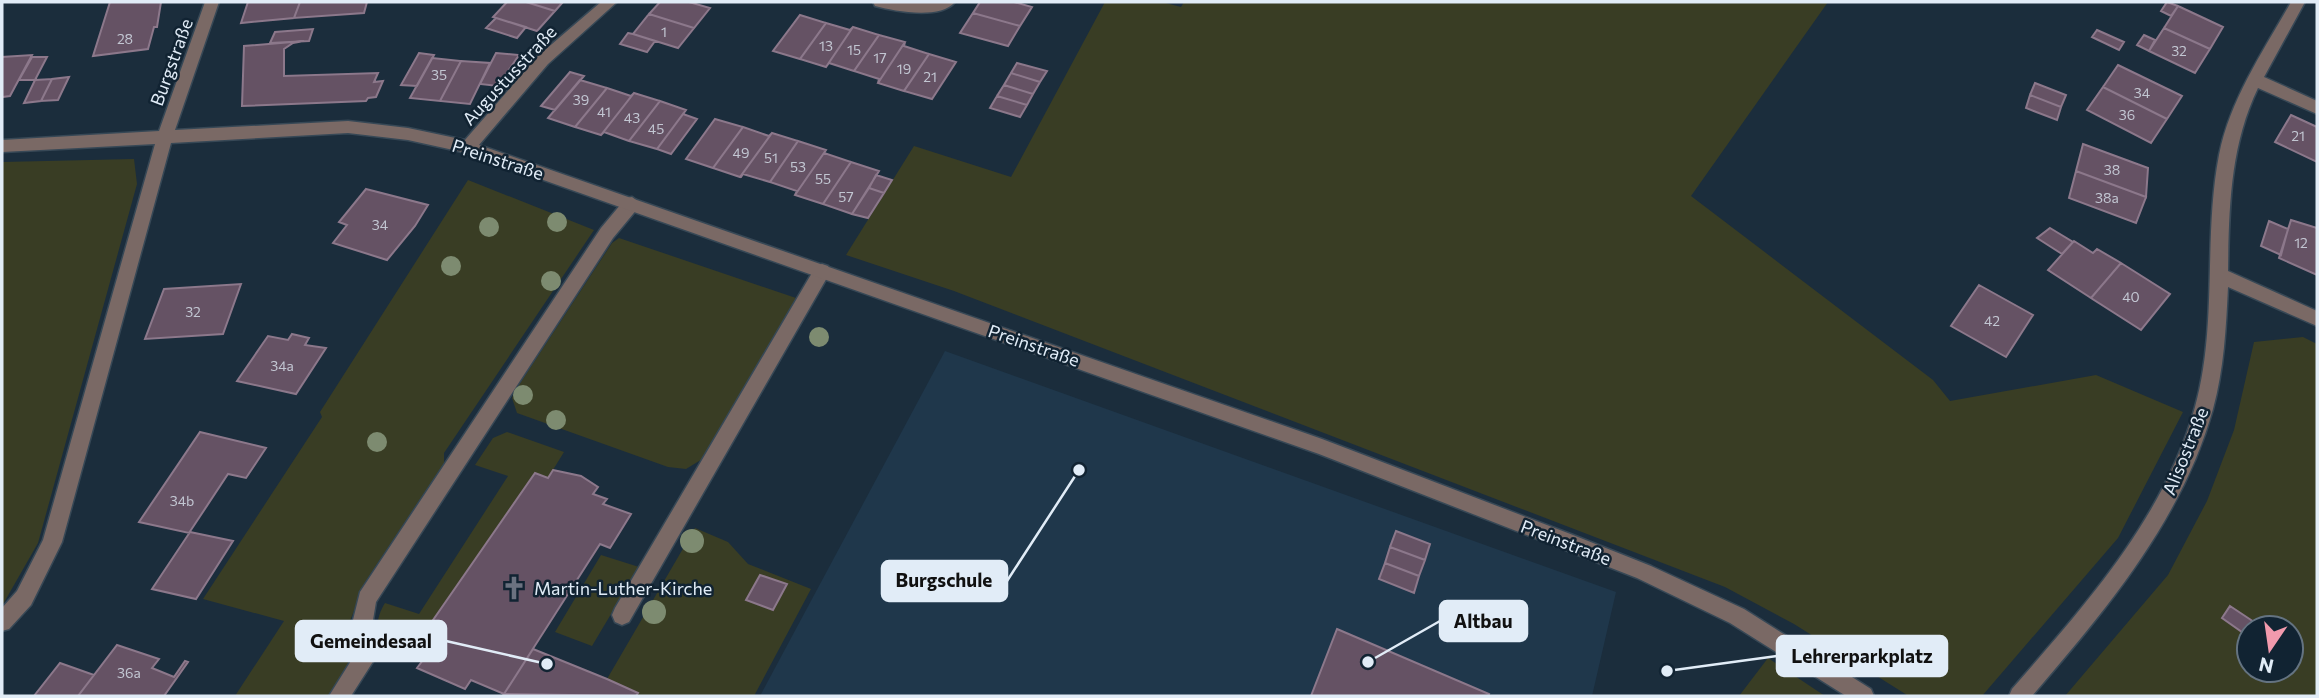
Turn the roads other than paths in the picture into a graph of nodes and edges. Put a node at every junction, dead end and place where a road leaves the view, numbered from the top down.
1 (212, 2) edge
2 (610, 2) edge
3 (880, 2) edge
4 (948, 2) edge
5 (2298, 2) edge
6 (2256, 80) junction
7 (2317, 108) edge
8 (165, 135) junction
9 (2, 146) edge
10 (468, 147) junction
11 (632, 203) junction
12 (822, 271) junction
13 (2219, 275) junction
14 (2317, 319) edge
15 (622, 615) dead end
16 (2, 622) edge
17 (339, 696) edge
18 (1864, 696) edge
19 (2019, 696) edge

1 - 8 street, Burgstraße
2 - 10 street, Augustusstraße
3 - 4 street
5 - 6 street, Alisostraße
6 - 7 street
6 - 13 street, Alisostraße
8 - 9 street, Preinstraße
8 - 10 street, Preinstraße
8 - 16 street
10 - 11 street, Preinstraße
11 - 12 street, Preinstraße
11 - 17 street
12 - 15 street
12 - 18 street, Preinstraße
13 - 14 street
13 - 19 street, Alisostraße

